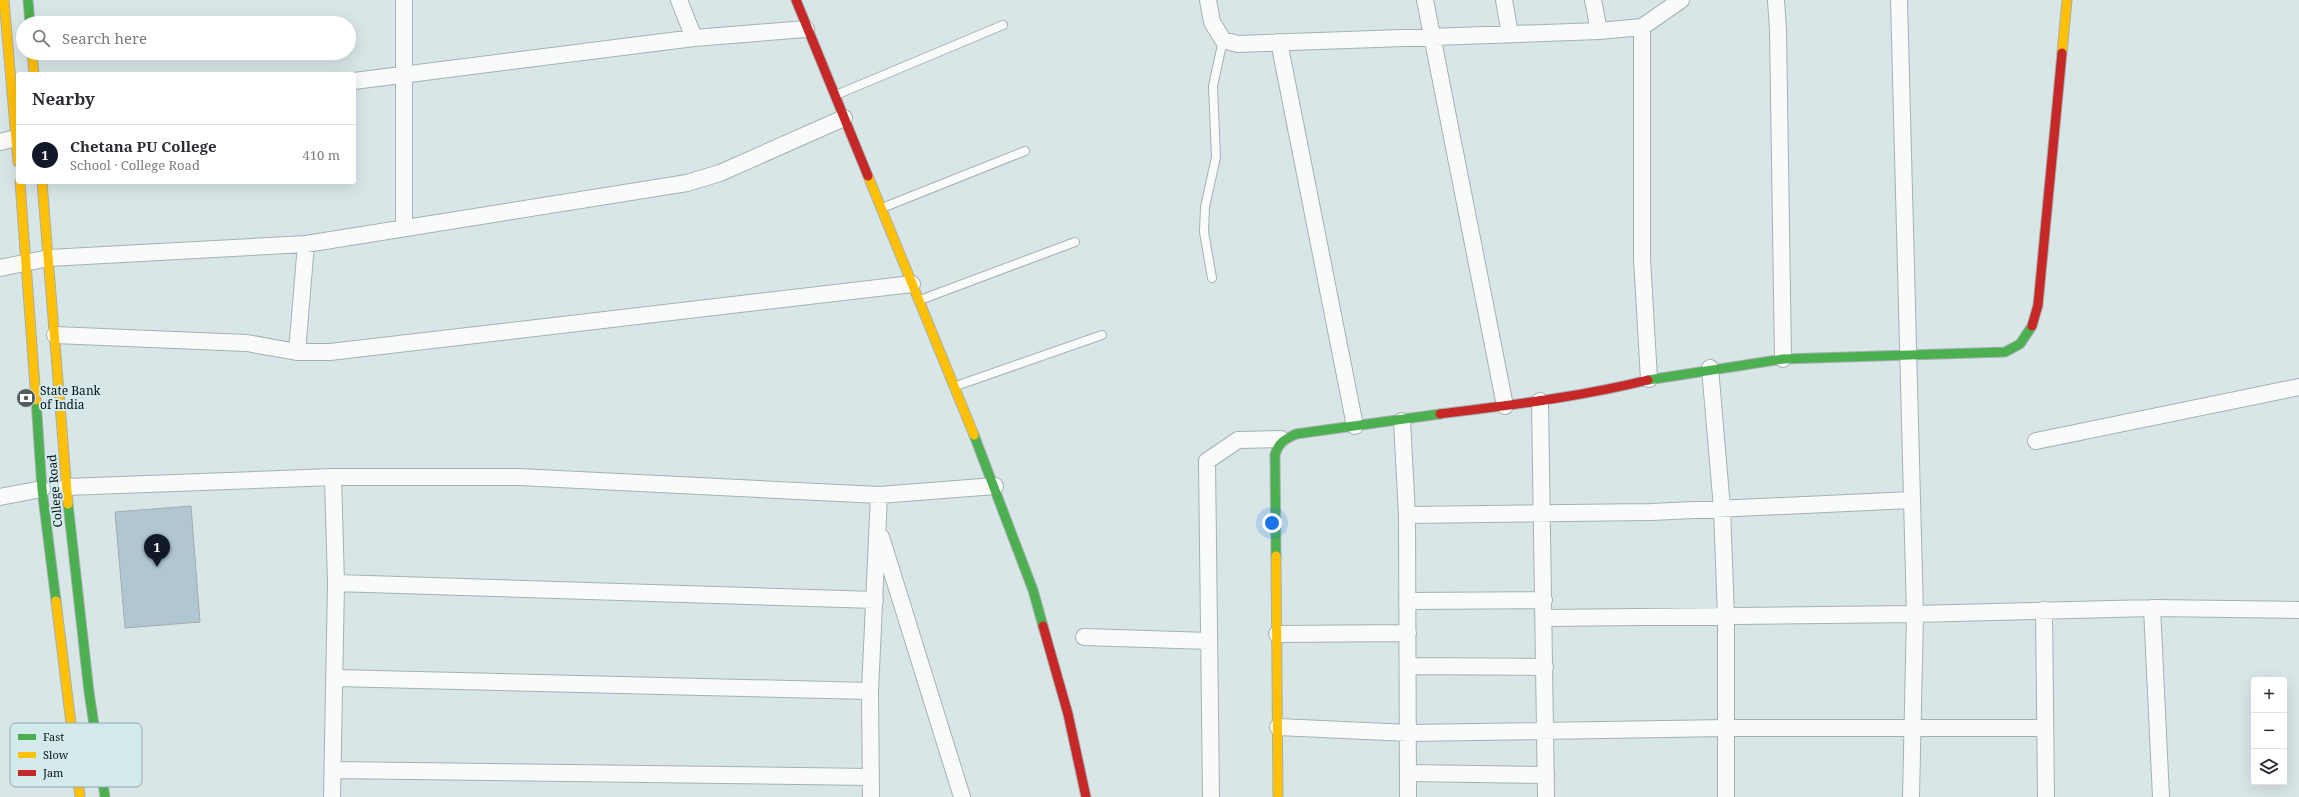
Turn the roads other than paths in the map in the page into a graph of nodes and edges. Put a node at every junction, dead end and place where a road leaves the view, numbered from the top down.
1 (4, 0) edge
2 (28, 0) edge
3 (404, 0) edge
4 (679, 0) edge
5 (796, 0) edge
6 (1208, 0) edge
7 (1425, 0) edge
8 (1504, 0) edge
9 (1593, 0) edge
10 (1681, 0) edge
11 (1776, 0) edge
12 (1899, 0) edge
13 (2067, 0) edge
14 (29, 16) edge
15 (1003, 25) dead end
16 (1642, 27) junction
17 (806, 29) junction
18 (1599, 31) junction
19 (1510, 34) junction
20 (1434, 37) junction
21 (694, 38) junction
22 (1222, 40) junction
23 (1279, 42) junction
24 (33, 60) edge
25 (34, 72) edge
26 (403, 75) junction
27 (356, 81) edge
28 (836, 95) junction
29 (844, 118) junction
30 (16, 138) joint
31 (0, 142) edge
32 (1025, 151) dead end
33 (20, 184) edge
34 (42, 184) edge
35 (881, 208) junction
36 (404, 228) junction
37 (1075, 242) dead end
38 (306, 244) junction
39 (49, 258) junction
40 (27, 262) junction
41 (0, 268) edge
42 (1212, 278) dead end
43 (912, 284) junction
44 (919, 300) junction
45 (1102, 334) dead end
46 (55, 335) junction
47 (297, 352) junction
48 (1907, 354) junction
49 (1784, 359) junction
50 (1710, 368) junction
51 (1649, 379) junction
52 (954, 387) junction
53 (2298, 389) edge
54 (1540, 401) junction
55 (1505, 406) junction
56 (1402, 421) junction
57 (1355, 426) junction
58 (1281, 439) junction
59 (2036, 441) dead end
60 (333, 478) junction
61 (995, 486) junction
62 (66, 487) junction
63 (42, 489) junction
64 (879, 495) junction
65 (0, 497) edge
66 (1912, 500) junction
67 (1722, 508) junction
68 (1543, 513) junction
69 (1407, 515) junction
70 (878, 527) junction
71 (336, 584) junction
72 (875, 600) junction
73 (1544, 600) junction
74 (1407, 601) junction
75 (2152, 608) junction
76 (2044, 610) junction
77 (2299, 610) edge
78 (1915, 614) junction
79 (1726, 617) junction
80 (1545, 618) junction
81 (1408, 633) junction
82 (1277, 634) junction
83 (1084, 637) dead end
84 (1209, 641) junction
85 (1408, 666) junction
86 (1545, 667) junction
87 (334, 678) junction
88 (870, 691) junction
89 (71, 723) edge
90 (94, 723) edge
91 (1278, 727) junction
92 (1727, 728) junction
93 (2045, 728) junction
94 (1912, 730) junction
95 (1545, 731) junction
96 (1408, 733) junction
97 (333, 770) junction
98 (1408, 773) junction
99 (1546, 775) junction
100 (871, 777) junction
101 (79, 787) edge
102 (103, 787) edge
103 (80, 797) edge
104 (105, 797) edge
105 (332, 797) edge
106 (871, 797) edge
107 (962, 797) edge
108 (1086, 797) edge
109 (1211, 797) edge
110 (1278, 797) edge
111 (1408, 797) edge
112 (1546, 797) edge
113 (1726, 797) edge
114 (1911, 797) edge
115 (2046, 797) edge
116 (2161, 797) edge

1 - 30 street
2 - 14 street
3 - 26 street
4 - 21 street
5 - 17 street
6 - 22 street
7 - 20 street
8 - 19 street
9 - 18 street
10 - 16 street
11 - 49 street
12 - 48 street
13 - 48 street
15 - 28 lane
16 - 18 street
16 - 51 street
17 - 21 street
17 - 28 street
18 - 19 street
19 - 20 street
20 - 23 street
20 - 55 street
21 - 26 street
22 - 23 street
22 - 42 lane
23 - 57 street
24 - 25 street
26 - 27 street
26 - 36 street
28 - 29 street
29 - 35 street
29 - 36 street
30 - 31 street
32 - 35 lane
33 - 40 street, College Road
34 - 39 street, College Road
35 - 43 street
36 - 38 street
37 - 44 lane
38 - 39 street
38 - 47 street
39 - 40 street
39 - 46 street, College Road
40 - 41 street
40 - 63 street, College Road
43 - 44 street
43 - 47 street
44 - 52 street
45 - 52 lane
46 - 47 street
46 - 62 street, College Road
48 - 49 street
48 - 66 street
49 - 50 street
50 - 51 street
50 - 67 street
51 - 54 street
52 - 61 street
53 - 59 street
54 - 55 street
54 - 68 street
55 - 56 street
56 - 57 street
56 - 69 street
57 - 58 street
58 - 82 street
58 - 84 street
60 - 62 street
60 - 64 street
60 - 71 street
61 - 64 street
61 - 108 street
62 - 90 street, College Road
63 - 65 street
63 - 89 street, College Road
64 - 70 street
66 - 67 street
66 - 78 street
67 - 68 street
67 - 79 street
68 - 69 street
68 - 73 street
69 - 74 street
70 - 72 street
70 - 107 street
71 - 72 street
71 - 87 street
72 - 88 street
73 - 74 street
73 - 80 street
74 - 81 street
75 - 76 street
75 - 77 street
75 - 116 street
76 - 78 street
76 - 93 street
78 - 79 street
78 - 94 street
79 - 80 street
79 - 92 street
80 - 86 street
81 - 82 street
81 - 85 street
82 - 91 street
83 - 84 street
84 - 109 street
85 - 86 street
85 - 96 street
86 - 95 street
87 - 88 street
87 - 97 street
88 - 100 street
91 - 96 street
91 - 110 street
92 - 94 street
92 - 95 street
92 - 113 street
93 - 94 street
93 - 115 street
94 - 114 street
95 - 96 street
95 - 99 street
96 - 98 street
97 - 100 street
97 - 105 street
98 - 99 street
98 - 111 street
99 - 112 street
100 - 106 street
101 - 103 street, College Road
102 - 104 street, College Road

